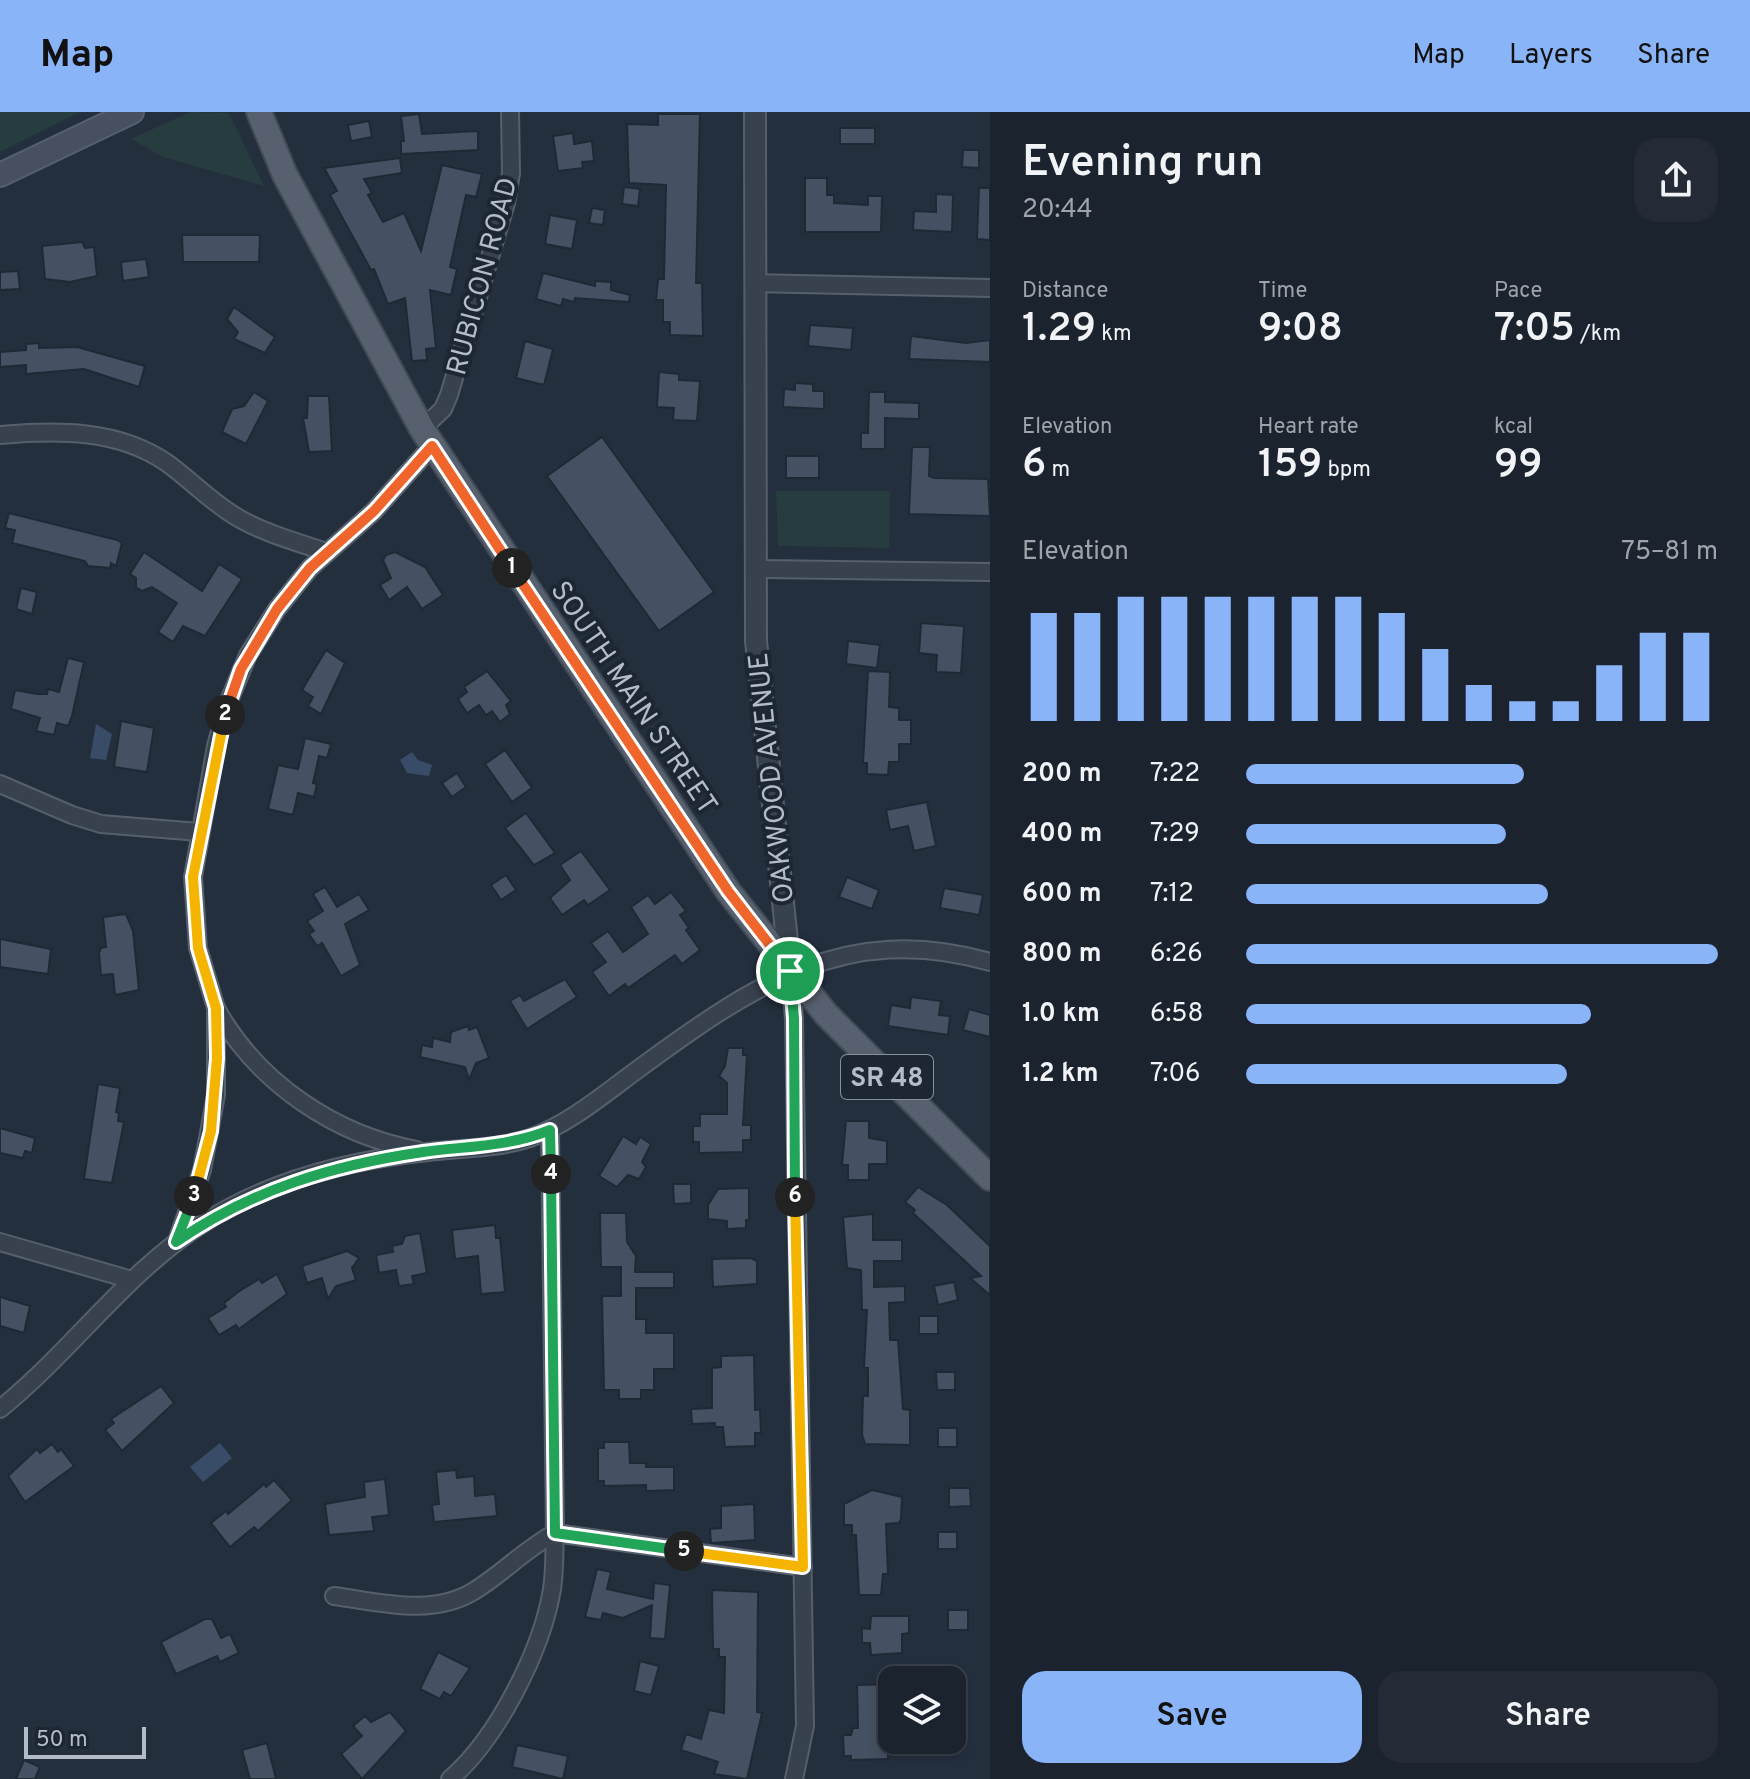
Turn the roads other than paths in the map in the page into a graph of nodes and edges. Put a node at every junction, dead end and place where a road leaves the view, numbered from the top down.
1 (132, 112) edge
2 (259, 112) edge
3 (510, 112) edge
4 (755, 112) edge
5 (0, 175) edge
6 (754, 283) junction
7 (990, 288) edge
8 (0, 435) edge
9 (427, 438) junction
10 (326, 552) junction
11 (754, 569) junction
12 (990, 572) edge
13 (0, 784) edge
14 (199, 832) junction
15 (990, 962) edge
16 (790, 971) junction
17 (216, 1008) junction
18 (550, 1130) junction
19 (427, 1152) junction
20 (990, 1178) edge
21 (0, 1242) edge
22 (176, 1242) junction
23 (132, 1280) junction
24 (0, 1409) edge
25 (555, 1533) junction
26 (803, 1567) junction
27 (334, 1596) dead end
28 (450, 1779) edge
29 (794, 1779) edge

1 - 5 main road
2 - 9 main road, SOUTH MAIN STREET / SR 48
3 - 9 street, RUBICON ROAD
4 - 6 street, OAKWOOD AVENUE
6 - 7 street
6 - 11 street, OAKWOOD AVENUE
8 - 10 street
9 - 10 street, RUBICON ROAD
9 - 16 main road, SOUTH MAIN STREET / SR 48
10 - 14 street, RUBICON ROAD
11 - 12 street
11 - 16 street, OAKWOOD AVENUE
13 - 14 street
14 - 17 street, RUBICON ROAD
15 - 16 street
16 - 18 street
16 - 20 main road, SOUTH MAIN STREET / SR 48
16 - 26 street, OAKWOOD AVENUE
17 - 19 street, RUBICON ROAD
17 - 22 street, RUBICON ROAD
18 - 19 street
18 - 25 street
19 - 22 street
21 - 23 street
22 - 23 street
23 - 24 street
25 - 26 street
25 - 27 street
25 - 28 street
26 - 29 street, OAKWOOD AVENUE

